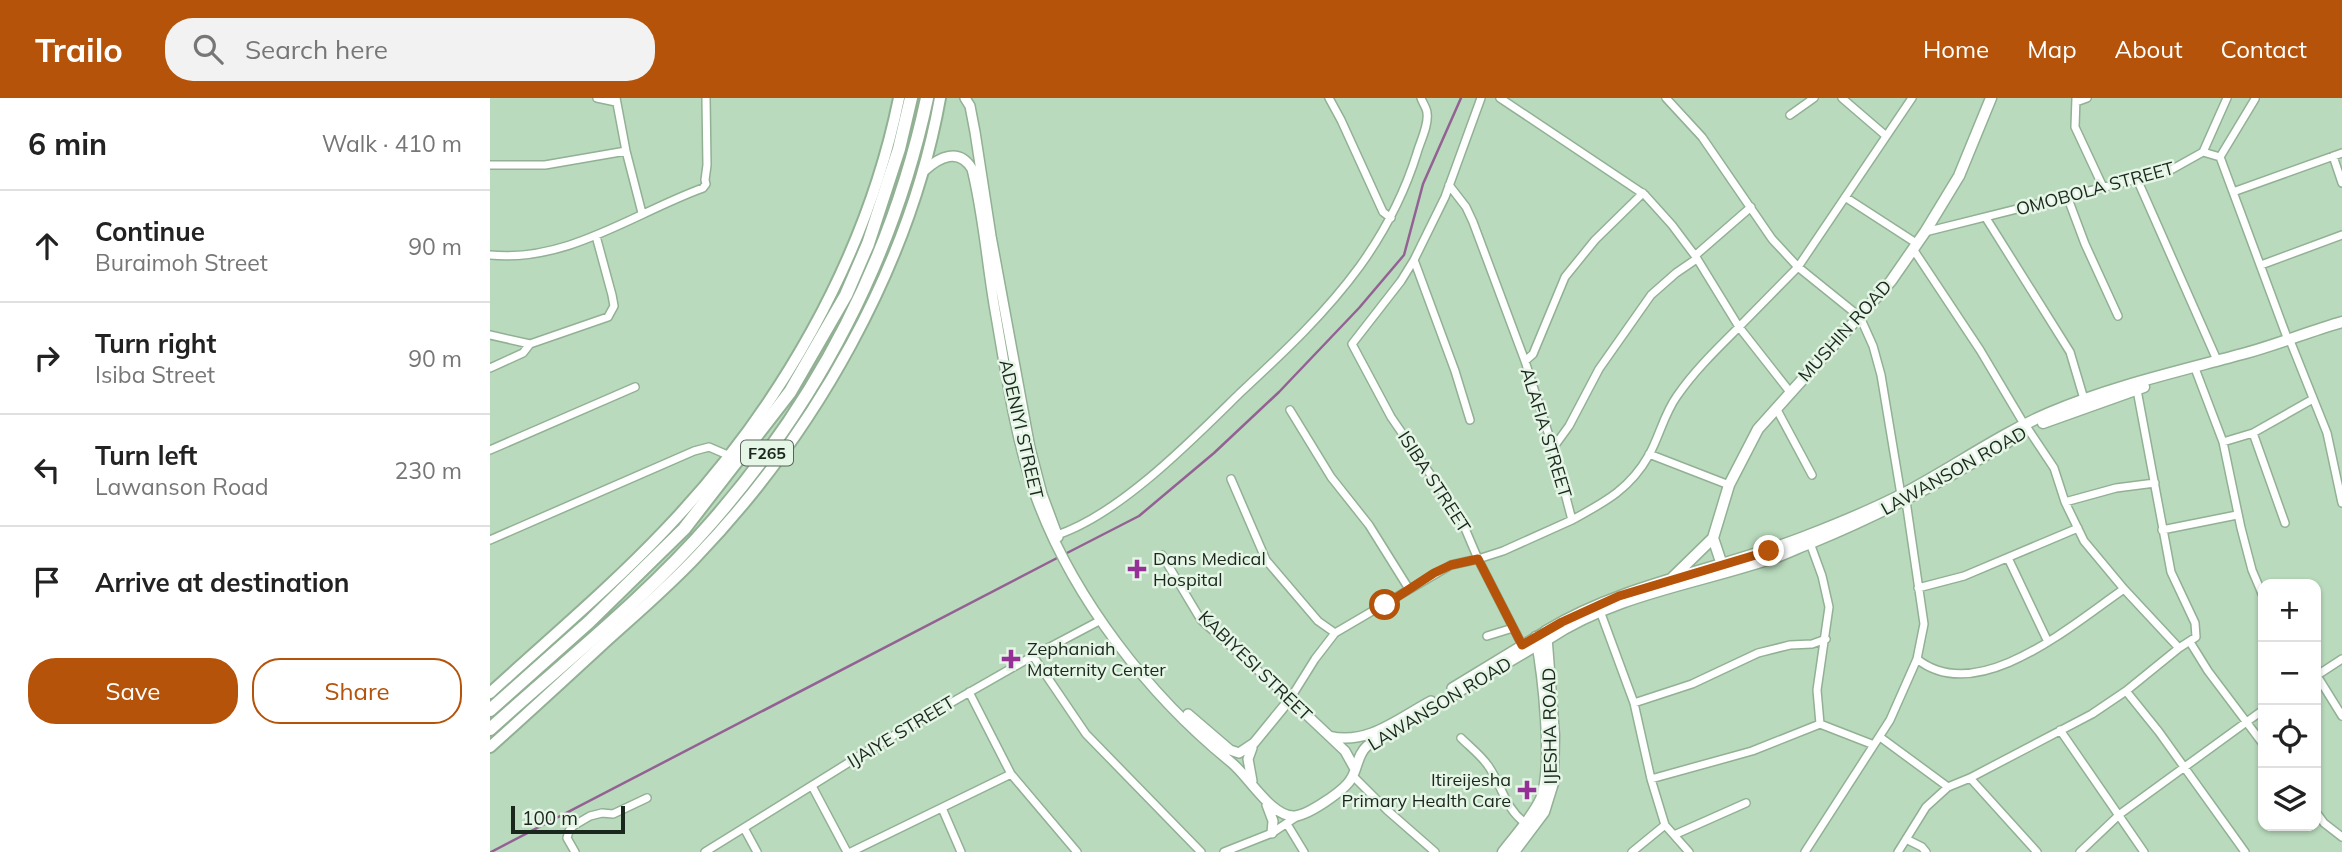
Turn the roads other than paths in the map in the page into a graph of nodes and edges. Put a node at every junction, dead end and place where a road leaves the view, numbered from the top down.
1 (597, 98) edge
2 (706, 98) edge
3 (899, 98) edge
4 (911, 98) edge
5 (927, 98) edge
6 (940, 98) edge
7 (965, 98) edge
8 (1329, 98) edge
9 (1421, 98) edge
10 (1481, 98) edge
11 (1500, 98) edge
12 (1666, 98) edge
13 (1814, 98) edge
14 (1842, 98) edge
15 (1912, 98) edge
16 (1991, 98) edge
17 (2087, 98) edge
18 (2227, 98) edge
19 (2255, 99) edge
20 (616, 100) edge
21 (2076, 100) edge
22 (1790, 115) dead end
23 (1885, 135) junction
24 (626, 151) junction
25 (2203, 152) junction
26 (2342, 153) edge
27 (2333, 156) junction
28 (2220, 157) junction
29 (490, 165) edge
30 (922, 172) junction
31 (2137, 179) junction
32 (2342, 183) edge
33 (1449, 185) junction
34 (2103, 187) junction
35 (2233, 192) junction
36 (1643, 193) junction
37 (1845, 197) junction
38 (2067, 197) junction
39 (1751, 207) junction
40 (642, 213) junction
41 (1391, 218) junction
42 (1986, 218) junction
43 (1925, 232) junction
44 (2342, 235) edge
45 (596, 236) junction
46 (1914, 246) junction
47 (490, 255) edge
48 (1696, 257) junction
49 (1414, 260) junction
50 (2261, 265) junction
51 (1798, 267) junction
52 (2118, 316) dead end
53 (1860, 317) junction
54 (2342, 324) edge
55 (1739, 327) junction
56 (490, 335) edge
57 (2290, 341) junction
58 (530, 344) junction
59 (2217, 360) junction
60 (1525, 361) junction
61 (490, 368) edge
62 (2196, 370) junction
63 (635, 387) dead end
64 (2137, 390) junction
65 (1790, 392) junction
66 (2084, 399) junction
67 (2313, 400) junction
68 (1776, 408) junction
69 (1290, 410) dead end
70 (1470, 420) dead end
71 (2026, 427) junction
72 (2252, 433) junction
73 (2224, 442) junction
74 (1553, 448) junction
75 (490, 450) edge
76 (1649, 454) junction
77 (730, 456) junction
78 (1812, 475) dead end
79 (1231, 480) dead end
80 (2155, 483) junction
81 (1729, 485) junction
82 (2341, 489) edge
83 (1903, 498) junction
84 (2065, 502) junction
85 (2342, 503) edge
86 (2237, 516) junction
87 (1572, 520) junction
88 (2285, 523) dead end
89 (2078, 528) junction
90 (2162, 530) junction
91 (1056, 537) junction
92 (1713, 538) junction
93 (490, 540) edge
94 (1810, 543) junction
95 (1162, 555) dead end
96 (2008, 558) junction
97 (1478, 559) junction
98 (1722, 565) junction
99 (1078, 580) junction
100 (1670, 580) junction
101 (2258, 584) edge
102 (1918, 587) junction
103 (1409, 589) junction
104 (2124, 589) junction
105 (1600, 611) junction
106 (1101, 620) junction
107 (1513, 628) junction
108 (1335, 633) junction
109 (1547, 635) junction
110 (1487, 636) dead end
111 (1826, 639) junction
112 (1537, 641) junction
113 (2048, 642) junction
114 (2190, 642) junction
115 (1522, 645) junction
116 (2179, 648) junction
117 (1032, 656) junction
118 (1917, 659) junction
119 (2342, 659) edge
120 (2321, 672) edge
121 (2321, 683) edge
122 (2126, 691) junction
123 (969, 692) junction
124 (490, 693) edge
125 (1290, 699) junction
126 (1634, 703) junction
127 (490, 710) edge
128 (2258, 713) edge
129 (2342, 716) edge
130 (2245, 722) junction
131 (1820, 724) junction
132 (490, 729) edge
133 (2060, 730) junction
134 (1327, 735) junction
135 (1550, 735) junction
136 (1880, 737) junction
137 (1461, 738) dead end
138 (2258, 738) edge
139 (1254, 743) junction
140 (1874, 745) junction
141 (490, 747) edge
142 (2184, 766) junction
143 (1354, 773) junction
144 (1011, 774) junction
145 (1970, 778) junction
146 (1651, 779) junction
147 (1252, 783) junction
148 (812, 786) junction
149 (1948, 787) junction
150 (1261, 794) junction
151 (648, 798) dead end
152 (1746, 803) dead end
153 (942, 808) junction
154 (2120, 814) junction
155 (1300, 815) junction
156 (2321, 819) edge
157 (1287, 824) junction
158 (1525, 824) junction
159 (1665, 825) junction
160 (744, 828) junction
161 (1272, 833) junction
162 (1674, 835) junction
163 (2342, 837) edge
164 (1906, 839) junction
165 (575, 852) edge
166 (705, 852) edge
167 (757, 852) edge
168 (849, 852) edge
169 (961, 852) edge
170 (1077, 852) edge
171 (1201, 852) edge
172 (1224, 852) edge
173 (1304, 852) edge
174 (1434, 852) edge
175 (1503, 852) edge
176 (1514, 852) edge
177 (1632, 852) edge
178 (1689, 852) edge
179 (1805, 852) edge
180 (1898, 852) edge
181 (1926, 852) edge
182 (2036, 852) edge
183 (2080, 852) edge
184 (2144, 852) edge
185 (2245, 852) edge

1 - 20 street
2 - 40 street
3 - 77 main road
4 - 127 highway, F265
5 - 132 highway, F265
6 - 30 main road
7 - 91 street, ADENIYI STREET
8 - 41 street
9 - 41 street
10 - 33 street
11 - 36 street
12 - 39 street
13 - 22 street
14 - 23 street
15 - 23 street, ALAFIA STREET
16 - 43 main road, MUSHIN ROAD
17 - 21 street
18 - 25 street
19 - 28 street
20 - 24 street
21 - 34 street
23 - 37 street, ALAFIA STREET
24 - 29 street
24 - 40 street
25 - 28 street
25 - 31 street, OMOBOLA STREET
26 - 27 street
27 - 32 street
27 - 35 street
28 - 35 street
30 - 91 street, ADENIYI STREET
30 - 141 main road
31 - 34 street, OMOBOLA STREET
31 - 59 street
33 - 49 street
33 - 60 street, ALAFIA STREET
34 - 38 street, OMOBOLA STREET
35 - 50 street
36 - 48 street
36 - 60 street
37 - 46 street
37 - 51 street, ALAFIA STREET
38 - 42 street, OMOBOLA STREET
38 - 52 street
39 - 48 street
39 - 51 street
40 - 45 street
41 - 91 street
42 - 43 street, OMOBOLA STREET
42 - 66 street
43 - 46 main road, MUSHIN ROAD
44 - 50 street
45 - 47 street
45 - 58 street
46 - 53 main road, MUSHIN ROAD
46 - 71 street
48 - 55 street
48 - 74 street
49 - 70 street
49 - 97 street, ISIBA STREET
50 - 57 street
51 - 53 street
51 - 55 street, ALAFIA STREET
53 - 65 main road, MUSHIN ROAD
53 - 83 street
54 - 57 main road, LAWANSON ROAD
55 - 65 street
55 - 76 street, ALAFIA STREET
56 - 58 street
57 - 59 main road, LAWANSON ROAD
57 - 62 main road, LAWANSON ROAD
57 - 67 street
58 - 61 street
59 - 66 main road, LAWANSON ROAD
60 - 74 street, ALAFIA STREET
62 - 64 main road, LAWANSON ROAD
62 - 73 street
63 - 75 street
64 - 71 main road, LAWANSON ROAD
64 - 80 street
65 - 68 main road, MUSHIN ROAD
66 - 71 main road, LAWANSON ROAD
67 - 72 street
67 - 82 street
68 - 78 street
68 - 81 main road, MUSHIN ROAD
69 - 103 street
71 - 83 main road, LAWANSON ROAD
71 - 84 street
72 - 73 street
72 - 88 street
73 - 86 street
74 - 87 street, ALAFIA STREET
76 - 81 street
76 - 87 street, ALAFIA STREET
77 - 93 street
77 - 124 main road
79 - 108 street
80 - 84 street
80 - 90 street
81 - 92 main road, MUSHIN ROAD
82 - 85 street
83 - 94 main road, LAWANSON ROAD
83 - 98 main road, LAWANSON ROAD
83 - 102 street
84 - 89 street
86 - 90 street
86 - 101 street
87 - 97 street
89 - 96 street
89 - 104 street
90 - 114 street
91 - 99 street, ADENIYI STREET
92 - 98 main road
92 - 100 main road
94 - 105 main road, LAWANSON ROAD
94 - 111 street
95 - 125 street, KABIYESI STREET
96 - 102 street
96 - 113 street
97 - 103 street
97 - 107 street, ISIBA STREET
98 - 100 main road, LAWANSON ROAD
99 - 106 street, ADENIYI STREET
99 - 139 street, ADENIYI STREET
100 - 109 main road, LAWANSON ROAD
102 - 118 street
103 - 108 street
104 - 113 street
104 - 116 street
105 - 109 main road, LAWANSON ROAD
105 - 126 street
106 - 117 street, IJAIYE STREET
106 - 147 street, ADENIYI STREET
107 - 110 street
107 - 115 street, ISIBA STREET
108 - 125 street
109 - 112 street, LAWANSON ROAD
109 - 135 main road, IJESHA ROAD
111 - 126 street
111 - 131 street
112 - 115 street
112 - 135 main road, IJESHA ROAD
112 - 143 street, LAWANSON ROAD
113 - 118 street
114 - 116 street
114 - 130 street
115 - 134 street
116 - 122 street
117 - 123 street, IJAIYE STREET
117 - 171 street
118 - 136 street
119 - 120 street
121 - 129 street
122 - 133 street
122 - 142 street
123 - 144 street
123 - 148 street, IJAIYE STREET
125 - 134 street, KABIYESI STREET
125 - 139 street
126 - 146 street
128 - 130 street
130 - 138 street
130 - 142 street
131 - 140 street
131 - 146 street
133 - 145 street
133 - 154 street
134 - 143 street, KABIYESI STREET
135 - 158 main road, IJESHA ROAD
135 - 176 main road, IJESHA ROAD
136 - 140 street
136 - 149 street
137 - 158 street
139 - 147 street
140 - 179 street
142 - 154 street
142 - 185 street
143 - 155 street, LAWANSON ROAD
143 - 174 street
144 - 153 street
144 - 170 street
145 - 149 street
145 - 182 street
146 - 159 street
147 - 150 street, ADENIYI STREET
148 - 160 street, IJAIYE STREET
148 - 168 street
149 - 164 street
150 - 155 street, ADENIYI STREET
150 - 161 street
151 - 165 street
152 - 162 street
153 - 168 street
153 - 169 street
154 - 183 street
154 - 184 street
155 - 157 street
156 - 163 street
157 - 161 street
157 - 173 street
158 - 175 main road, IJESHA ROAD
159 - 162 street
159 - 177 street
160 - 166 street, IJAIYE STREET
160 - 167 street
161 - 172 street
162 - 178 street
164 - 180 street
164 - 181 street

